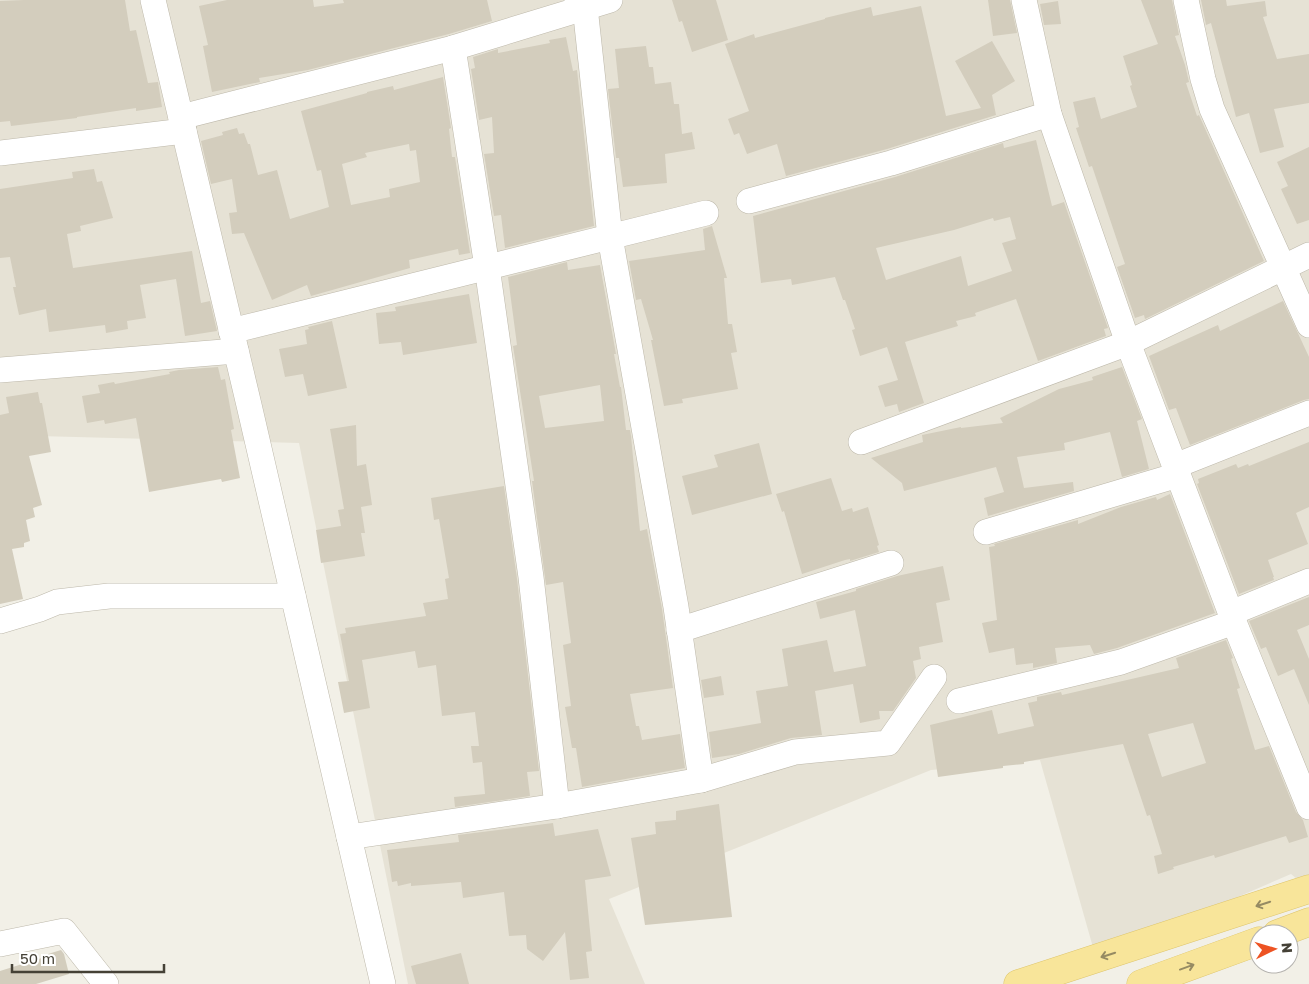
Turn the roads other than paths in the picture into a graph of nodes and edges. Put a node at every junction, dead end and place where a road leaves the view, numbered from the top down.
1 (153, 0) edge
2 (1024, 0) edge
3 (1186, 0) edge
4 (593, 2) edge
5 (453, 48) junction
6 (1049, 114) junction
7 (182, 124) junction
8 (0, 153) edge
9 (749, 201) dead end
10 (706, 213) dead end
11 (610, 237) junction
12 (1309, 255) edge
13 (487, 267) junction
14 (1284, 267) junction
15 (1309, 325) edge
16 (233, 341) junction
17 (1128, 343) junction
18 (0, 370) edge
19 (1309, 413) edge
20 (861, 442) dead end
21 (1176, 470) junction
22 (986, 532) dead end
23 (891, 563) dead end
24 (1309, 581) edge
25 (293, 596) junction
26 (1233, 617) junction
27 (0, 621) edge
28 (679, 630) junction
29 (934, 677) dead end
30 (959, 700) dead end
31 (701, 780) junction
32 (556, 806) junction
33 (1309, 807) edge
34 (349, 837) junction
35 (1309, 889) edge
36 (0, 944) edge
37 (1249, 945) edge
38 (106, 984) edge
39 (383, 984) edge
40 (1018, 984) edge
41 (1141, 984) edge

1 - 7 street
2 - 6 street
3 - 14 street
4 - 5 street
4 - 11 street
5 - 7 street
5 - 13 street
6 - 9 street
6 - 17 street
7 - 8 street
7 - 16 street
10 - 11 street
11 - 13 street
11 - 28 street
12 - 14 street
13 - 16 street
13 - 32 street
14 - 15 street
14 - 17 street
16 - 18 street
16 - 25 street
17 - 20 street
17 - 21 street
19 - 21 street
21 - 22 street
21 - 26 street
23 - 28 street
24 - 26 street
25 - 27 street
25 - 34 street
26 - 30 street
26 - 33 street
28 - 31 street
29 - 31 street
31 - 32 street
32 - 34 street
34 - 39 street
35 -> 40 main road
36 - 38 street
41 -> 37 main road

